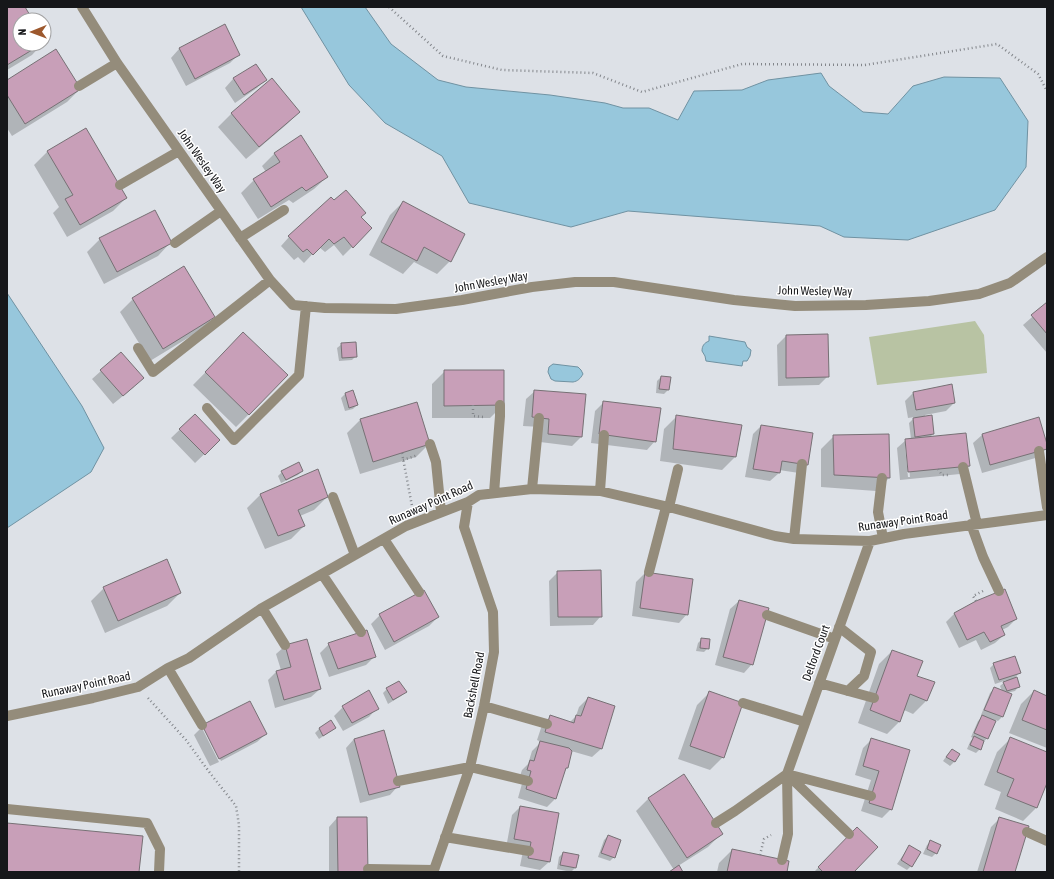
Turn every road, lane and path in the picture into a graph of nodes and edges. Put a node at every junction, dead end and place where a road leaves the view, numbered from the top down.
1 (82, 7) edge
2 (389, 7) edge
3 (117, 63) junction
4 (79, 86) dead end
5 (1047, 90) edge
6 (179, 151) junction
7 (120, 186) dead end
8 (284, 210) dead end
9 (221, 211) junction
10 (240, 238) junction
11 (175, 243) dead end
12 (1047, 257) edge
13 (270, 280) junction
14 (306, 306) junction
15 (138, 348) dead end
16 (500, 405) dead end
17 (208, 408) dead end
18 (539, 418) dead end
19 (604, 435) dead end
20 (430, 444) dead end
21 (1039, 451) dead end
22 (402, 453) dead end
23 (802, 464) dead end
24 (963, 467) dead end
25 (678, 469) dead end
26 (882, 478) dead end
27 (532, 489) junction
28 (600, 491) junction
29 (494, 493) junction
30 (333, 497) dead end
31 (468, 502) junction
32 (668, 507) junction
33 (1047, 507) edge
34 (441, 512) junction
35 (1047, 515) edge
36 (415, 522) junction
37 (974, 524) junction
38 (883, 538) junction
39 (384, 539) junction
40 (794, 539) junction
41 (870, 541) junction
42 (355, 555) junction
43 (649, 572) dead end
44 (322, 574) junction
45 (999, 591) dead end
46 (419, 592) dead end
47 (262, 608) junction
48 (767, 615) dead end
49 (839, 628) junction
50 (361, 632) dead end
51 (835, 638) junction
52 (284, 645) dead end
53 (168, 668) junction
54 (819, 683) junction
55 (138, 687) junction
56 (848, 691) junction
57 (874, 698) dead end
58 (743, 703) dead end
59 (484, 706) junction
60 (7, 716) edge
61 (805, 722) junction
62 (547, 724) dead end
63 (202, 725) dead end
64 (470, 767) junction
65 (787, 774) junction
66 (398, 781) dead end
67 (528, 781) dead end
68 (871, 796) dead end
69 (7, 809) edge
70 (716, 823) dead end
71 (1027, 832) dead end
72 (850, 834) dead end
73 (445, 837) junction
74 (1047, 841) edge
75 (529, 852) dead end
76 (782, 860) dead end
77 (368, 869) dead end
78 (434, 871) edge
79 (159, 872) edge
80 (239, 872) edge

1 - 3 street, John Wesley Way
2 - 5 path
3 - 4 street
3 - 6 street, John Wesley Way
6 - 7 street
6 - 9 street, John Wesley Way
8 - 10 street
9 - 10 street, John Wesley Way
9 - 11 street
10 - 13 street, John Wesley Way
12 - 14 street, John Wesley Way
13 - 14 street, John Wesley Way
13 - 15 street
14 - 17 street
16 - 29 street
18 - 27 street
19 - 28 street
20 - 34 street
21 - 33 street
22 - 36 path
23 - 40 street
24 - 37 street
25 - 32 street
26 - 38 street
27 - 28 street, Runaway Point Road
27 - 29 street, Runaway Point Road
28 - 32 street, Runaway Point Road
29 - 31 street, Runaway Point Road
30 - 42 street
31 - 34 street, Runaway Point Road
31 - 59 street, Backshell Road
32 - 40 street, Runaway Point Road
32 - 43 street
34 - 36 street, Runaway Point Road
35 - 37 street, Runaway Point Road
36 - 39 street, Runaway Point Road
37 - 38 street, Runaway Point Road
37 - 45 street
38 - 41 street, Runaway Point Road
39 - 42 street, Runaway Point Road
39 - 46 street
40 - 41 street, Runaway Point Road
41 - 49 street, Delford Court
42 - 44 street, Runaway Point Road
44 - 47 street, Runaway Point Road
44 - 50 street
47 - 52 street
47 - 53 street, Runaway Point Road
48 - 51 street
49 - 51 street, Delford Court
49 - 56 street
51 - 54 street, Delford Court
53 - 55 street, Runaway Point Road
53 - 63 street
54 - 56 street
54 - 61 street, Delford Court
55 - 60 street, Runaway Point Road
55 - 80 path
56 - 57 street
58 - 61 street
59 - 62 street
59 - 64 street, Backshell Road
61 - 65 street, Delford Court
64 - 66 street
64 - 67 street
64 - 73 street, Backshell Road
65 - 68 street
65 - 70 street
65 - 72 street
65 - 76 street
69 - 79 street
71 - 74 street
73 - 75 street
73 - 78 street, Backshell Road
77 - 78 street

